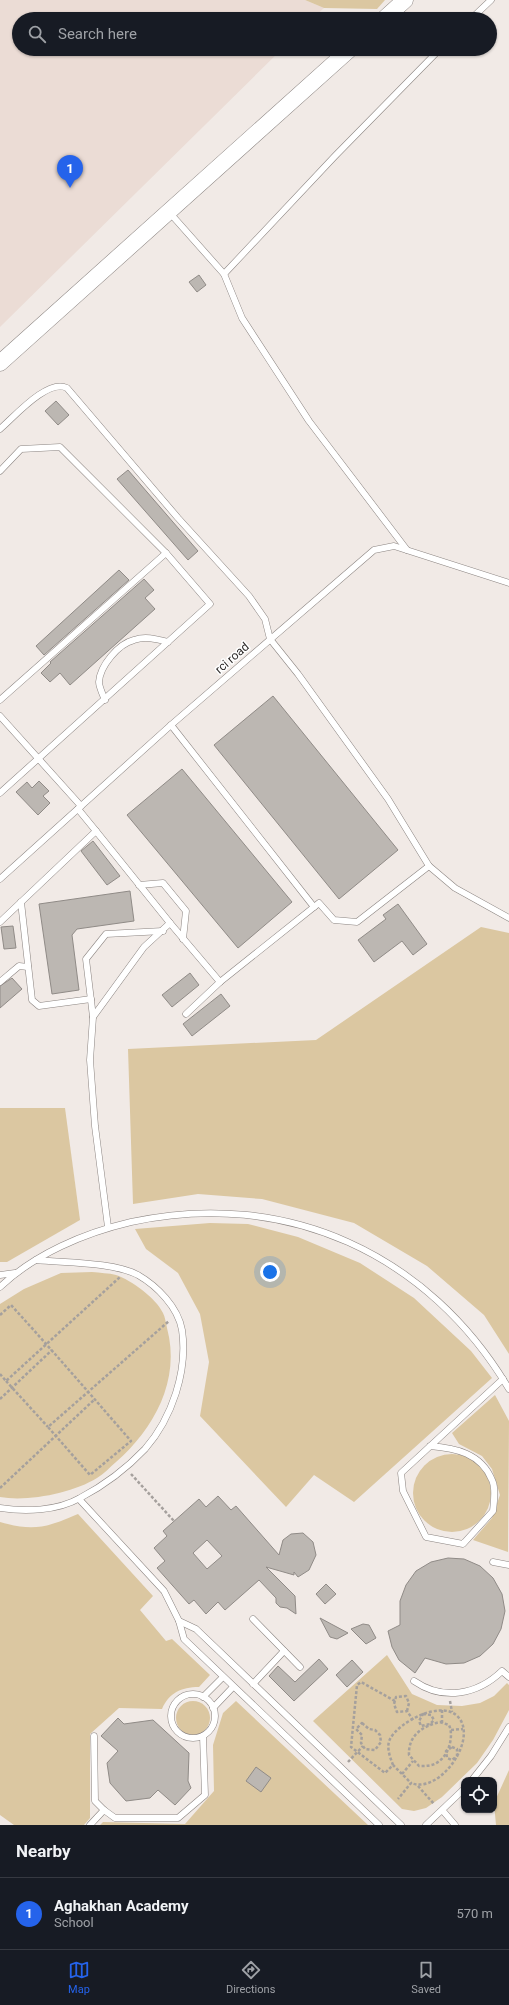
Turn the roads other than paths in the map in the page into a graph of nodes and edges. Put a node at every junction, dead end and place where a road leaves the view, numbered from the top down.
1 (405, 0) edge
2 (491, 0) edge
3 (392, 12) edge
4 (478, 12) edge
5 (342, 56) edge
6 (433, 56) edge
7 (168, 210) junction
8 (224, 274) junction
9 (0, 363) edge
10 (0, 429) edge
11 (0, 471) edge
12 (406, 550) junction
13 (166, 553) junction
14 (509, 583) edge
15 (270, 639) junction
16 (168, 642) junction
17 (0, 700) edge
18 (105, 700) junction
19 (0, 716) edge
20 (171, 725) junction
21 (38, 759) junction
22 (0, 793) edge
23 (79, 808) junction
24 (96, 831) junction
25 (429, 866) junction
26 (0, 879) edge
27 (139, 885) junction
28 (21, 902) junction
29 (314, 907) junction
30 (509, 918) edge
31 (0, 922) edge
32 (170, 923) junction
33 (163, 930) junction
34 (184, 939) junction
35 (28, 967) junction
36 (0, 982) edge
37 (220, 982) junction
38 (91, 999) junction
39 (186, 1014) dead end
40 (93, 1017) junction
41 (108, 1227) junction
42 (36, 1260) junction
43 (15, 1273) junction
44 (0, 1275) edge
45 (0, 1287) edge
46 (503, 1378) junction
47 (509, 1389) edge
48 (430, 1446) junction
49 (79, 1499) junction
50 (0, 1508) edge
51 (493, 1562) dead end
52 (509, 1565) edge
53 (253, 1619) dead end
54 (179, 1621) junction
55 (284, 1651) junction
56 (300, 1667) dead end
57 (222, 1677) junction
58 (509, 1677) edge
59 (414, 1681) dead end
60 (253, 1684) junction
61 (233, 1687) junction
62 (203, 1697) junction
63 (213, 1708) junction
64 (509, 1727) edge
65 (94, 1736) dead end
66 (203, 1736) junction
67 (474, 1777) edge
68 (461, 1792) edge
69 (104, 1810) junction
70 (442, 1811) junction
71 (429, 1824) edge
72 (90, 1825) edge
73 (378, 1825) edge
74 (401, 1825) edge
75 (455, 1825) edge

1 - 3 street
2 - 4 lane
5 - 7 street
6 - 8 lane
7 - 8 lane
7 - 9 street
8 - 12 lane
10 - 15 lane
11 - 13 lane
12 - 14 lane, rci road
12 - 15 lane, rci road
13 - 16 lane
13 - 17 lane
15 - 20 lane, rci road
15 - 25 lane
16 - 18 lane
16 - 18 lane
18 - 21 lane
19 - 21 lane
20 - 23 lane, rci road
20 - 29 lane
21 - 22 lane
21 - 23 lane
23 - 24 lane
23 - 26 lane, rci road
24 - 27 lane
24 - 28 lane
25 - 29 lane
25 - 30 lane
27 - 32 lane
27 - 34 lane
28 - 31 lane
28 - 35 lane
29 - 37 lane
32 - 33 lane
32 - 34 lane
33 - 38 lane
33 - 40 lane
34 - 37 lane
35 - 36 lane
35 - 38 lane
37 - 39 lane
38 - 40 lane
40 - 41 lane
41 - 42 lane
41 - 46 lane
42 - 43 lane
42 - 49 lane
43 - 44 lane
43 - 45 lane
46 - 47 lane
46 - 48 lane
48 - 48 lane
49 - 50 lane
49 - 54 lane
51 - 52 lane
53 - 55 lane
54 - 57 lane
54 - 60 lane
55 - 56 lane
55 - 60 lane
57 - 61 lane
57 - 62 lane
58 - 59 lane
60 - 74 lane
61 - 63 lane
61 - 73 lane
62 - 63 lane
62 - 66 lane
63 - 66 lane
64 - 67 lane
65 - 69 lane
66 - 69 lane
68 - 70 lane
69 - 72 lane
70 - 71 lane
70 - 75 lane

